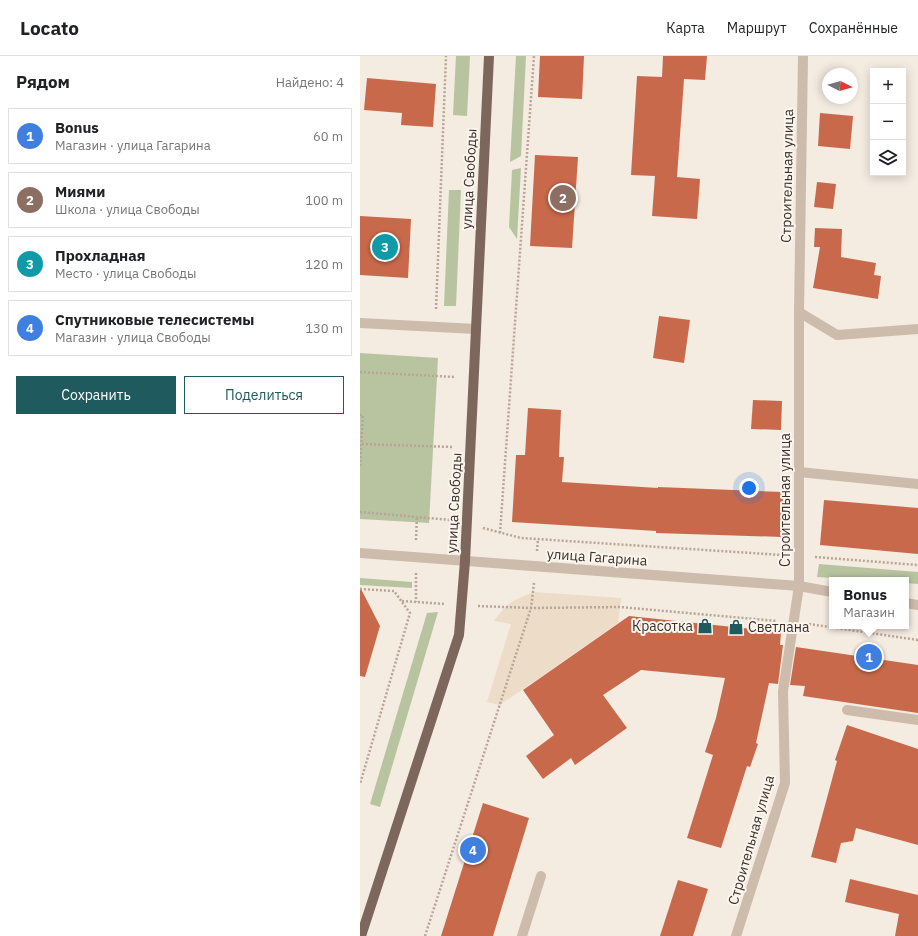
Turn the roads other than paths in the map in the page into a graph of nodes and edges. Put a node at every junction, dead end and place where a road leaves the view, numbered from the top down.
1 (489, 56) edge
2 (803, 56) edge
3 (799, 312) junction
4 (360, 323) edge
5 (918, 328) edge
6 (476, 329) junction
7 (799, 472) junction
8 (918, 484) edge
9 (360, 553) edge
10 (465, 560) junction
11 (799, 586) junction
12 (829, 591) edge
13 (847, 710) dead end
14 (918, 720) edge
15 (542, 876) dead end
16 (361, 936) edge
17 (522, 936) edge
18 (736, 936) edge

1 - 6 main road, улица Свободы
2 - 3 street, Строительная улица
3 - 5 street
3 - 7 street, Строительная улица
4 - 6 street
6 - 10 main road, улица Свободы
7 - 8 street
7 - 11 street, Строительная улица
9 - 10 street, улица Гагарина
10 - 11 street, улица Гагарина
10 - 16 main road, улица Свободы
11 - 12 street, улица Гагарина
11 - 18 street, Строительная улица
13 - 14 street
15 - 17 street

